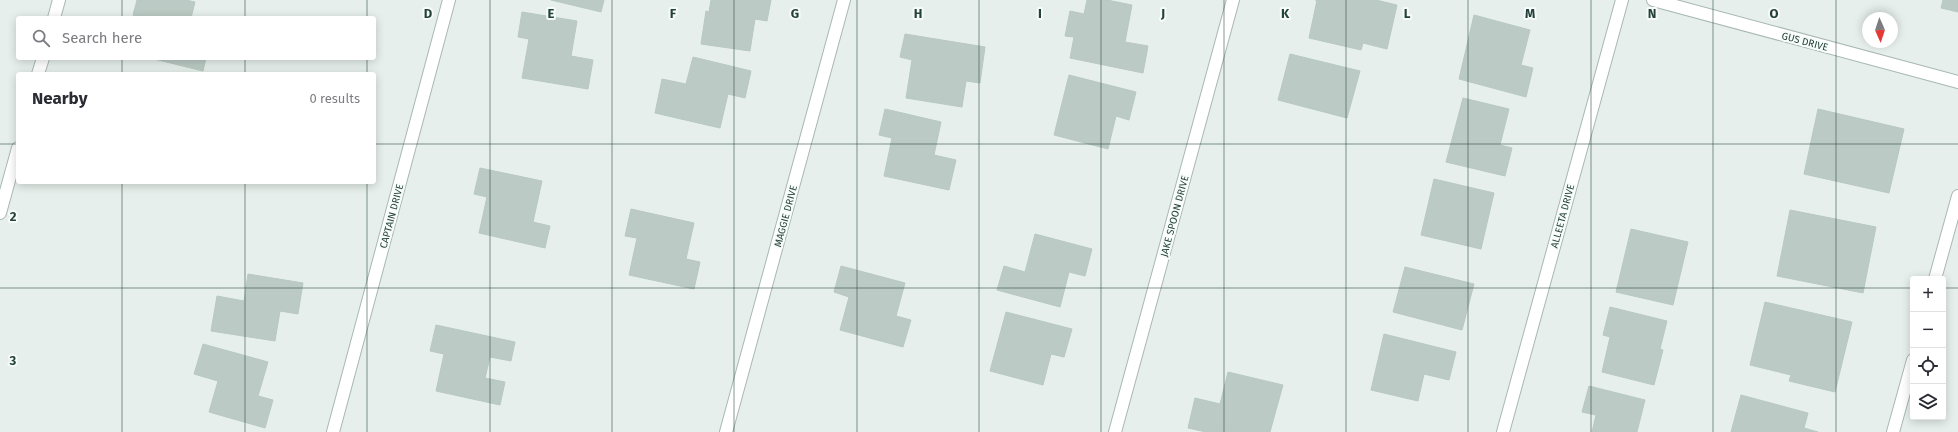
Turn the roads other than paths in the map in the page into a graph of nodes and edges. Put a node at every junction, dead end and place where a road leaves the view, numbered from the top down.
1 (59, 0) edge
2 (449, 0) edge
3 (844, 0) edge
4 (1233, 0) edge
5 (1622, 0) edge
6 (1653, 0) edge
7 (55, 16) edge
8 (42, 60) edge
9 (39, 72) edge
10 (1958, 82) edge
11 (16, 155) edge
12 (1958, 196) edge
13 (0, 213) edge
14 (1936, 276) edge
15 (1910, 371) edge
16 (333, 432) edge
17 (726, 432) edge
18 (1115, 432) edge
19 (1503, 432) edge
20 (1893, 432) edge

1 - 7 street
2 - 16 street, CAPTAIN DRIVE
3 - 17 street, MAGGIE DRIVE
4 - 18 street, JAKE SPOON DRIVE
5 - 19 street, ALLEETA DRIVE
6 - 10 street, GUS DRIVE
8 - 9 street
11 - 13 street
12 - 14 street
15 - 20 street

